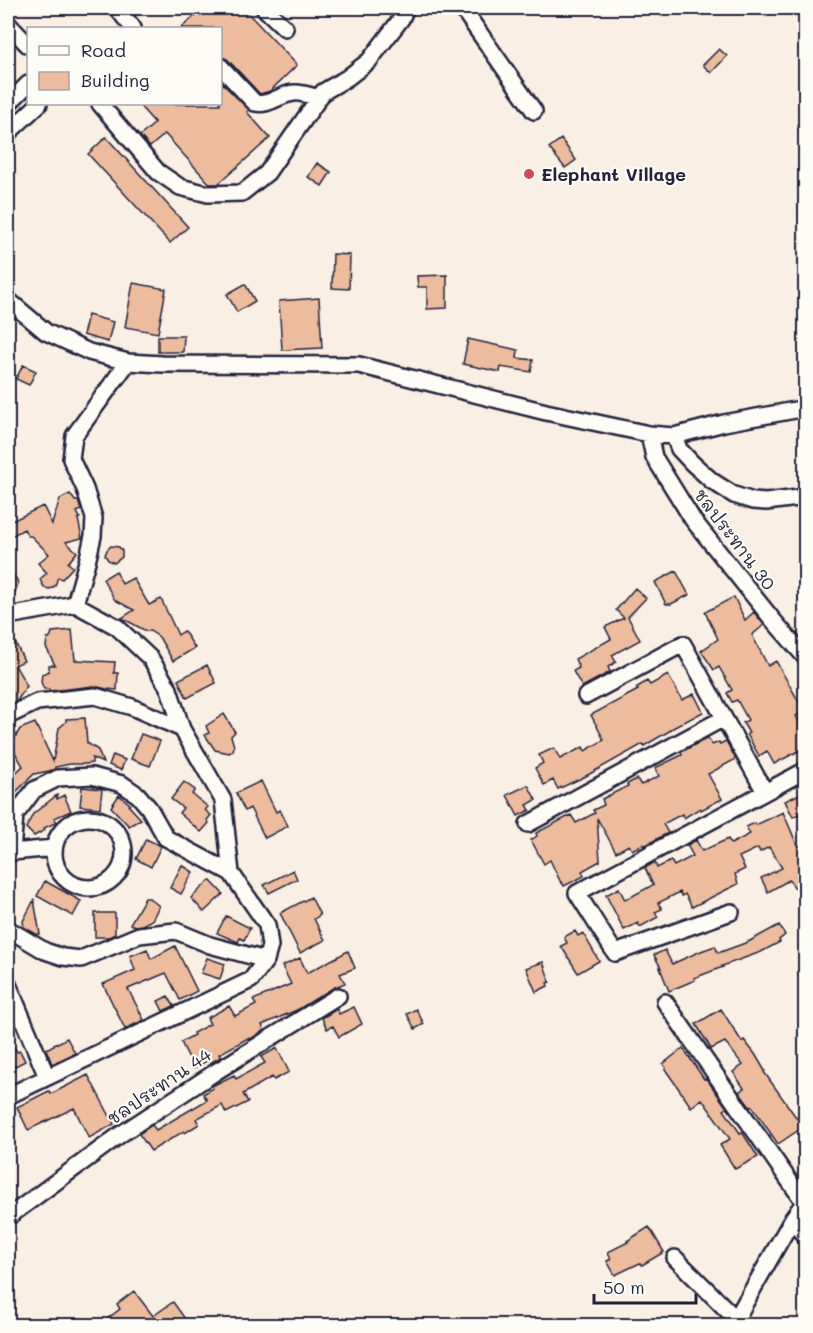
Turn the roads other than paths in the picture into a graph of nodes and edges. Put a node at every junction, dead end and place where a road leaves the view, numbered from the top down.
1 (117, 8) edge
2 (264, 8) edge
3 (406, 8) edge
4 (462, 8) edge
5 (8, 24) edge
6 (132, 27) edge
7 (285, 28) dead end
8 (27, 44) edge
9 (222, 68) edge
10 (27, 85) edge
11 (319, 98) junction
12 (8, 104) edge
13 (38, 105) edge
14 (101, 105) edge
15 (534, 111) dead end
16 (8, 133) edge
17 (8, 300) edge
18 (128, 362) junction
19 (806, 408) edge
20 (649, 434) junction
21 (674, 436) junction
22 (806, 497) edge
23 (75, 604) junction
24 (8, 616) edge
25 (806, 658) edge
26 (586, 696) dead end
27 (8, 716) edge
28 (724, 718) junction
29 (182, 729) junction
30 (806, 770) edge
31 (765, 792) junction
32 (528, 824) dead end
33 (54, 848) junction
34 (10, 853) edge
35 (231, 873) junction
36 (731, 912) dead end
37 (8, 929) edge
38 (266, 960) junction
39 (8, 984) edge
40 (338, 996) dead end
41 (665, 1002) dead end
42 (47, 1077) junction
43 (8, 1096) edge
44 (805, 1201) edge
45 (8, 1217) edge
46 (794, 1218) junction
47 (806, 1238) edge
48 (675, 1258) dead end
49 (734, 1322) edge

1 - 6 street
2 - 7 street
3 - 11 street
4 - 15 street
5 - 8 street
9 - 11 street
10 - 12 street
11 - 14 street
13 - 16 street
17 - 18 street
18 - 20 street
18 - 23 street
19 - 21 street
20 - 21 street
20 - 25 street, ชลประทาน 30
21 - 22 street
23 - 24 street
23 - 29 street
26 - 28 street
27 - 29 street
28 - 31 street
28 - 32 street
29 - 35 street
30 - 31 street
31 - 36 street
33 - 33 street
33 - 34 street
34 - 35 street
35 - 38 street
37 - 38 street
38 - 42 street
39 - 42 street
40 - 45 street, ชลประทาน 44
41 - 44 street
42 - 43 street
44 - 46 street
46 - 47 street
46 - 49 street
48 - 49 street

